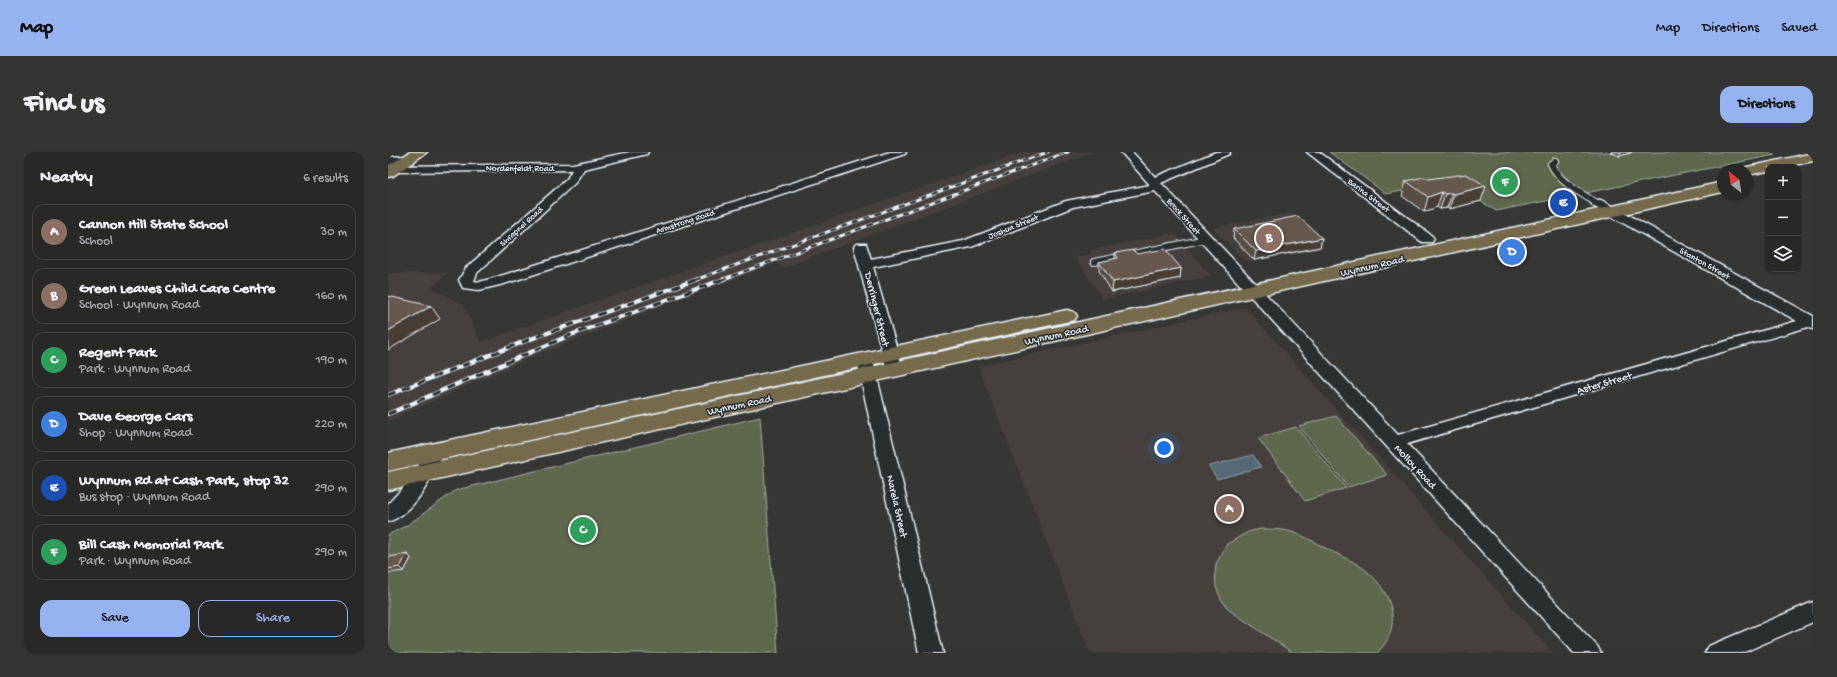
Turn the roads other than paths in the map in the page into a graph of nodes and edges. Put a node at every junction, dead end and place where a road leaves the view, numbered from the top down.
1 (420, 152) edge
2 (643, 152) edge
3 (901, 152) edge
4 (1126, 152) edge
5 (1225, 152) edge
6 (1312, 152) edge
7 (602, 157) edge
8 (1813, 157) edge
9 (1555, 161) dead end
10 (579, 166) junction
11 (1813, 166) edge
12 (390, 167) edge
13 (1801, 168) edge
14 (1753, 170) edge
15 (1717, 177) edge
16 (1765, 177) edge
17 (1753, 180) edge
18 (1156, 185) junction
19 (1717, 188) edge
20 (1597, 203) junction
21 (1613, 212) junction
22 (1206, 239) junction
23 (1427, 239) junction
24 (861, 247) dead end
25 (1094, 262) dead end
26 (867, 264) junction
27 (1249, 285) junction
28 (470, 286) joint
29 (1812, 322) edge
30 (892, 362) junction
31 (867, 368) junction
32 (1394, 442) junction
33 (436, 451) junction
34 (388, 462) edge
35 (424, 473) junction
36 (388, 481) edge
37 (388, 514) edge
38 (1813, 612) edge
39 (931, 653) edge
40 (1589, 653) edge
41 (1717, 653) edge

1 - 12 main road
2 - 7 street, Nordenfeldt Road
3 - 28 street, Armstrong Road
4 - 18 street, Brock Street
5 - 18 street, Joshua Street
6 - 23 street, Barina Street
7 - 10 street, Nordenfeldt Road
8 - 14 main road
9 - 20 lane
10 - 12 street, Nordenfeldt Road
10 - 28 street, Shrapnel Road
11 - 13 main road
15 - 20 main road, Wynnum Road
16 - 17 main road
18 - 22 street, Brock Street
18 - 26 street, Joshua Street
19 - 21 main road, Wynnum Road
20 - 21 street, Stanton Street
20 - 23 main road, Wynnum Road
21 - 27 main road, Wynnum Road
21 - 29 street, Stanton Street
22 - 25 lane
22 - 27 street, Brock Street
23 - 27 main road, Wynnum Road
24 - 26 street, Derringer Street
26 - 30 street, Derringer Street
27 - 30 main road, Wynnum Road
27 - 32 street, Molloy Road
29 - 32 street, Aster Street
30 - 31 main road, Wynnum Road
31 - 33 main road, Wynnum Road
31 - 35 main road, Wynnum Road
31 - 39 street, Narela Street
32 - 40 street, Molloy Road
33 - 34 main road, Wynnum Road
33 - 35 street
35 - 36 main road, Wynnum Road
35 - 37 street
38 - 41 street

